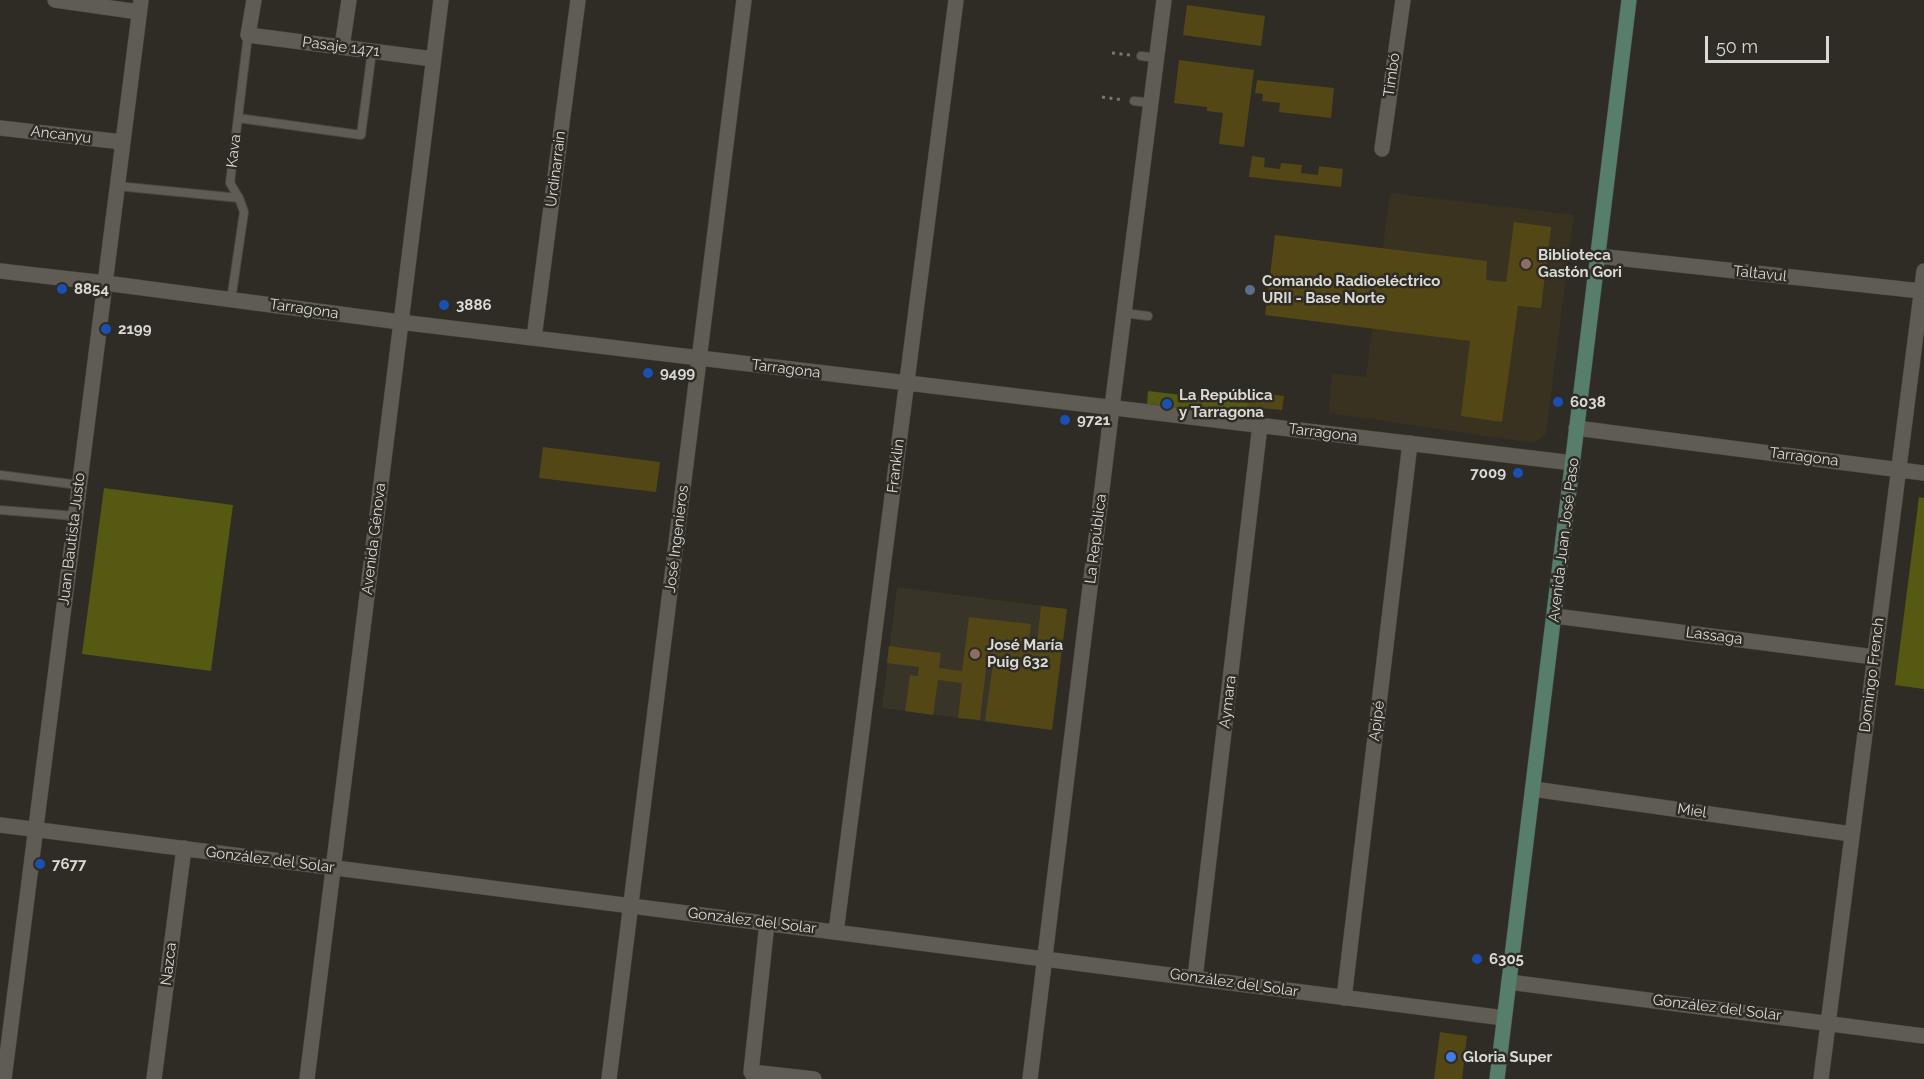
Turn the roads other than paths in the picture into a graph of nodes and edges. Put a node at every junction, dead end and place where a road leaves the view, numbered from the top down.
1 (55, 0) edge
2 (254, 0) edge
3 (349, 0) edge
4 (441, 0) edge
5 (578, 0) edge
6 (744, 0) edge
7 (956, 0) edge
8 (1164, 0) edge
9 (1403, 0) edge
10 (1629, 0) edge
11 (140, 6) edge
12 (248, 35) junction
13 (342, 47) junction
14 (372, 51) junction
15 (1141, 56) road end
16 (433, 58) junction
17 (1157, 58) junction
18 (1134, 101) road end
19 (1151, 103) junction
20 (238, 118) junction
21 (0, 128) edge
22 (122, 142) junction
23 (1382, 149) dead end
24 (117, 186) junction
25 (239, 198) junction
26 (1598, 256) junction
27 (0, 271) edge
28 (1924, 271) edge
29 (105, 283) junction
30 (1921, 291) junction
31 (231, 300) junction
32 (1124, 313) junction
33 (1149, 316) dead end
34 (400, 322) junction
35 (534, 338) junction
36 (699, 358) junction
37 (907, 383) junction
38 (1112, 407) junction
39 (1260, 425) junction
40 (1576, 428) junction
41 (1410, 443) junction
42 (1573, 462) junction
43 (1898, 470) junction
44 (1924, 473) edge
45 (0, 475) edge
46 (79, 485) junction
47 (0, 510) edge
48 (75, 516) junction
49 (1555, 616) junction
50 (1874, 657) junction
51 (1533, 789) junction
52 (0, 825) edge
53 (36, 829) junction
54 (1851, 834) junction
55 (183, 848) junction
56 (333, 868) junction
57 (631, 906) junction
58 (767, 923) junction
59 (836, 932) junction
60 (1044, 959) junction
61 (1196, 978) junction
62 (1509, 982) junction
63 (1344, 998) junction
64 (1504, 1018) junction
65 (1828, 1022) junction
66 (1924, 1036) edge
67 (750, 1076) edge
68 (4, 1079) edge
69 (154, 1079) edge
70 (307, 1079) edge
71 (609, 1079) edge
72 (814, 1079) edge
73 (1030, 1079) edge
74 (1497, 1079) edge
75 (1821, 1079) edge

1 - 11 street
2 - 12 street, Kava
3 - 13 street
4 - 16 street, Avenida Génova
5 - 35 street, Urdinarrain
6 - 36 street, José Ingenieros
7 - 37 street, Franklin
8 - 17 street, La República
9 - 23 street, Timbó
10 - 26 main road, Avenida Juan José Paso
11 - 22 street, Juan Bautista Justo
12 - 13 street, Pasaje 1471
12 - 20 lane, Kava
13 - 14 street, Pasaje 1471
14 - 16 street, Pasaje 1471
14 - 20 lane
15 - 17 lane
16 - 34 street, Avenida Génova
17 - 19 street, La República
18 - 19 lane
19 - 32 street, La República
20 - 25 lane, Kava
21 - 22 street, Ancanyu
22 - 24 street, Juan Bautista Justo
24 - 25 lane
24 - 29 street, Juan Bautista Justo
25 - 31 lane, Kava
26 - 30 street, Taltavul
26 - 40 main road, Avenida Juan José Paso
27 - 29 street, Tarragona
28 - 30 street, Domingo French
29 - 31 street, Tarragona
29 - 46 street, Juan Bautista Justo
30 - 43 street, Domingo French
31 - 34 street, Tarragona
32 - 33 lane
32 - 38 street, La República
34 - 35 street, Tarragona
34 - 56 street, Avenida Génova
35 - 36 street, Tarragona
36 - 37 street, Tarragona
36 - 57 street, José Ingenieros
37 - 38 street, Tarragona
37 - 59 street, Franklin
38 - 39 street, Tarragona
38 - 60 street, La República
39 - 41 street, Tarragona
39 - 61 street, Aymara
40 - 42 main road, Avenida Juan José Paso
40 - 43 street, Tarragona
41 - 42 street, Tarragona
41 - 63 street, Apipé
42 - 49 main road, Avenida Juan José Paso
43 - 44 street, Tarragona
43 - 50 street, Domingo French
45 - 46 lane
46 - 48 street, Juan Bautista Justo
47 - 48 lane
48 - 53 street, Juan Bautista Justo
49 - 50 street, Lassaga
49 - 51 main road, Avenida Juan José Paso
50 - 54 street, Domingo French
51 - 54 street, Miel
51 - 62 main road, Avenida Juan José Paso
52 - 53 street, González del Solar
53 - 55 street, González del Solar
53 - 68 street, Juan Bautista Justo
54 - 65 street, Domingo French
55 - 56 street, González del Solar
55 - 69 street, Nazca
56 - 57 street, González del Solar
56 - 70 street, Avenida Génova
57 - 58 street, González del Solar
57 - 71 street, José Ingenieros
58 - 59 street, González del Solar
58 - 67 street
59 - 60 street, González del Solar
60 - 61 street, González del Solar
60 - 73 street, La República
61 - 63 street, González del Solar
62 - 64 main road, Avenida Juan José Paso
62 - 65 street, González del Solar
63 - 64 street, González del Solar
64 - 74 main road, Avenida Juan José Paso
65 - 66 street, González del Solar
65 - 75 street, Domingo French
67 - 72 street

